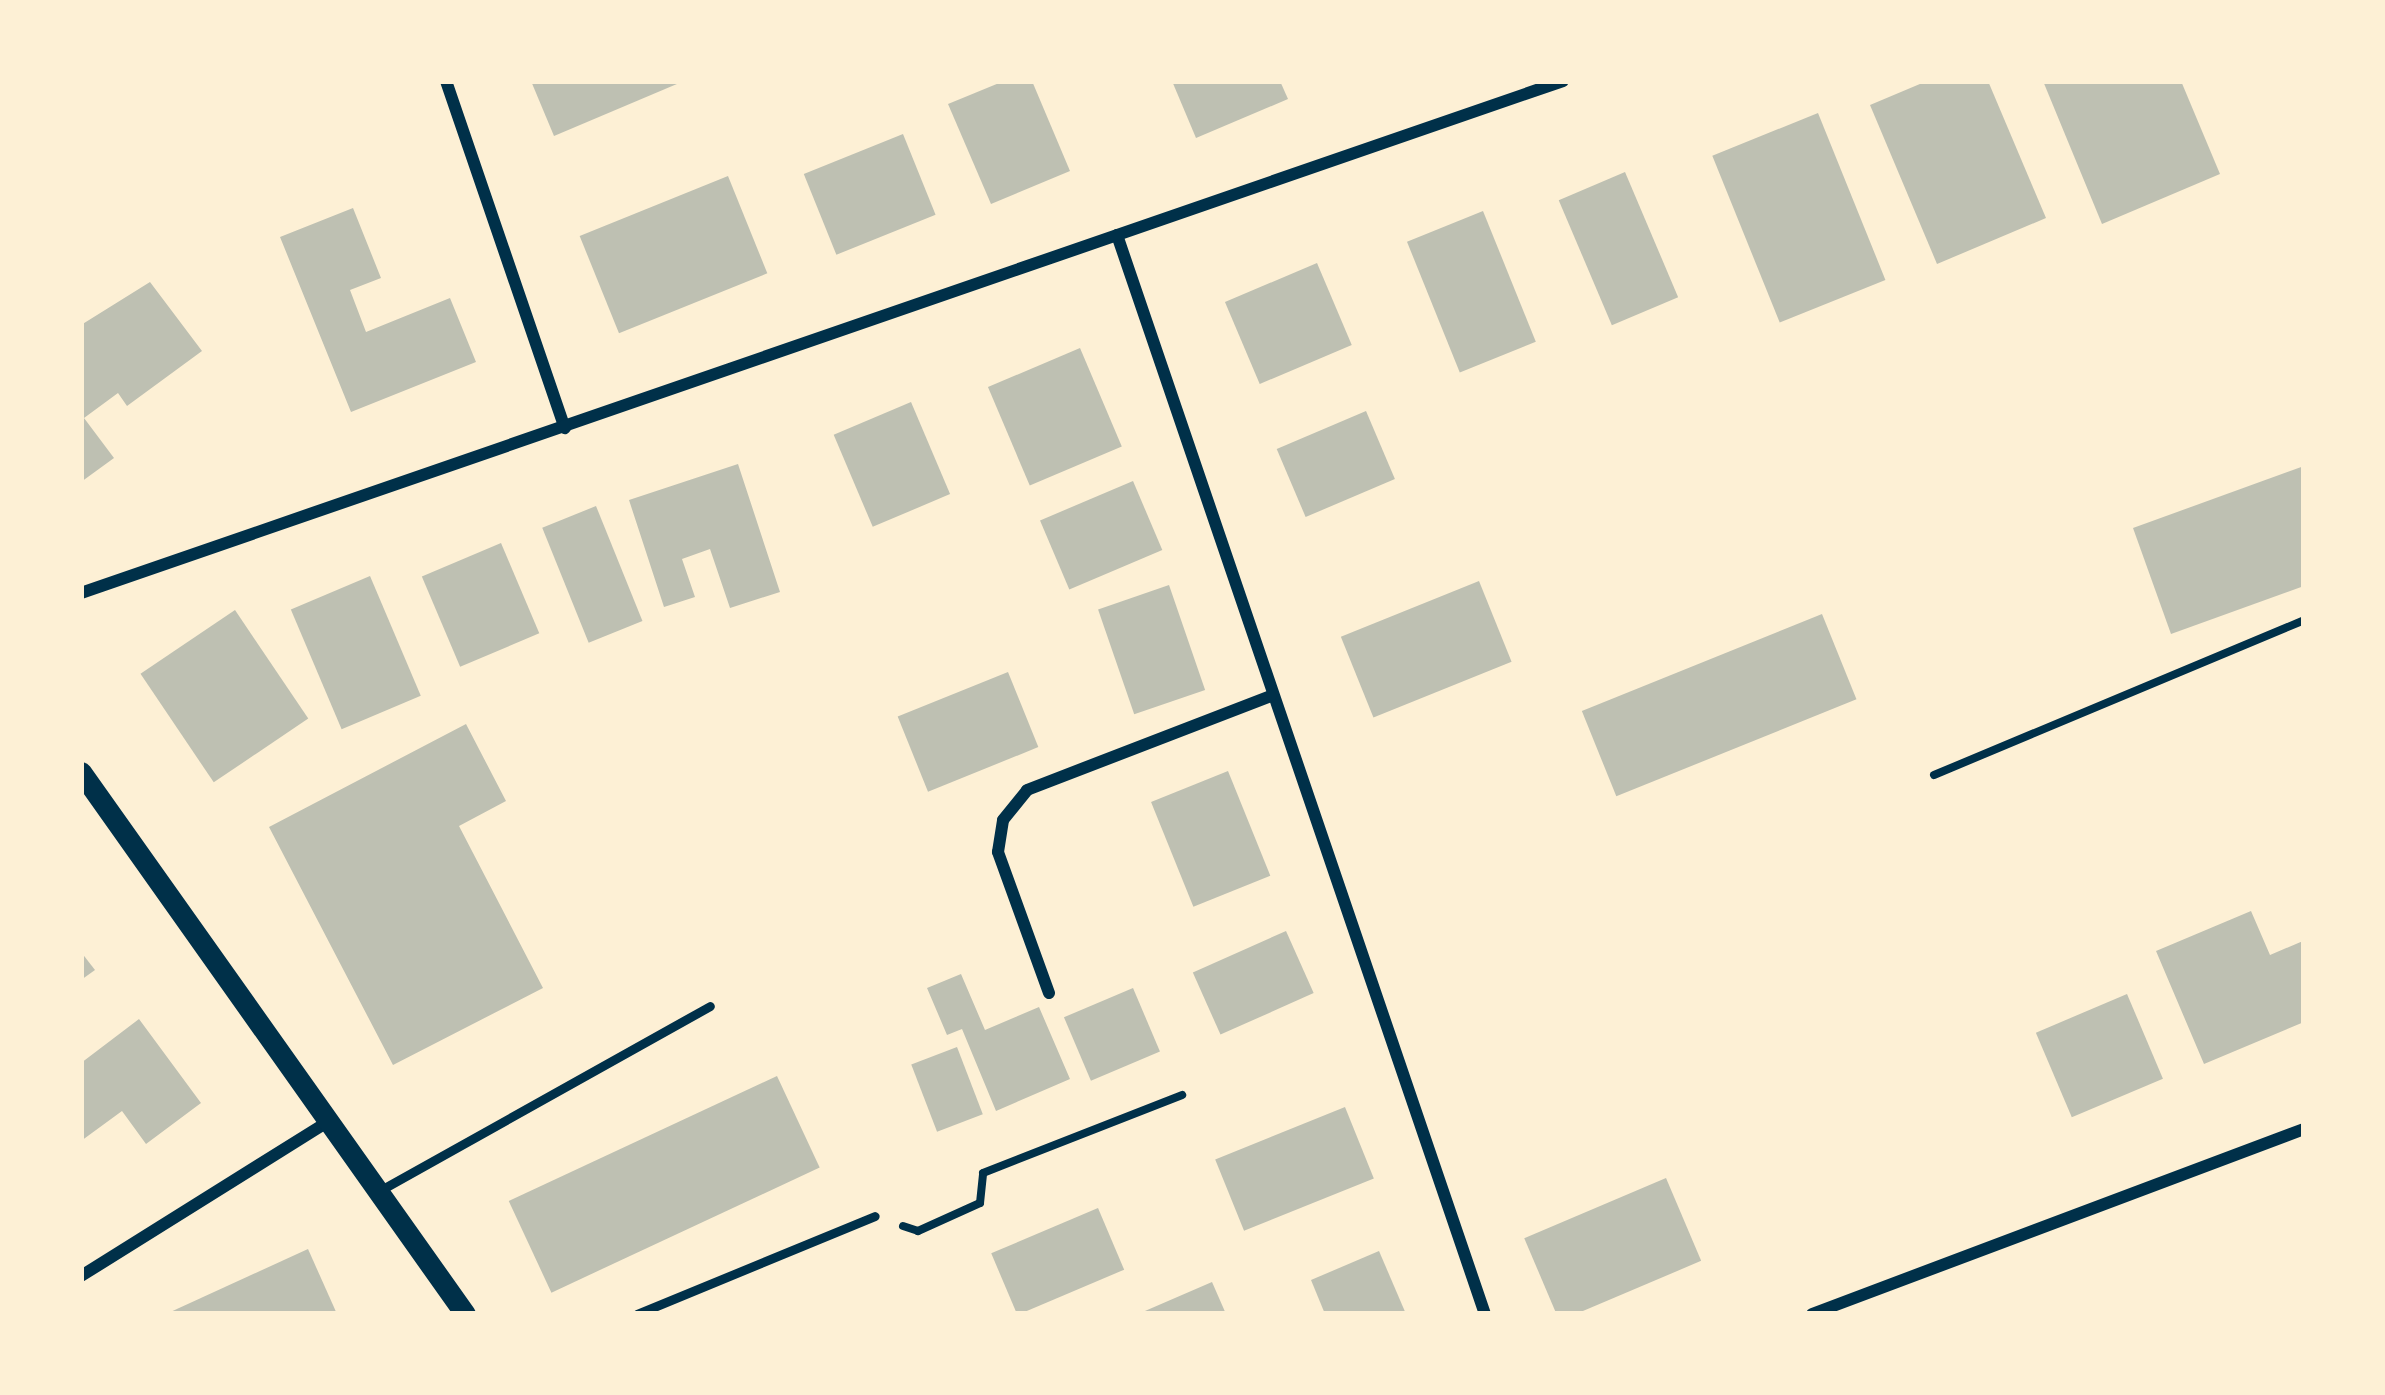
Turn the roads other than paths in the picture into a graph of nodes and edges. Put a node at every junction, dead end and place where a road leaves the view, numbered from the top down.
1 (446, 81) edge
2 (1564, 81) edge
3 (1117, 235) junction
4 (565, 428) junction
5 (81, 593) edge
6 (1271, 696) junction
7 (81, 772) edge
8 (1049, 993) dead end
9 (710, 1006) dead end
10 (330, 1120) junction
11 (2304, 1129) edge
12 (379, 1190) junction
13 (875, 1216) road end
14 (81, 1276) edge
15 (465, 1314) edge
16 (637, 1314) edge
17 (1485, 1314) edge
18 (1811, 1314) edge

1 - 4 street
2 - 3 street
3 - 4 street
3 - 6 street
4 - 5 street
6 - 8 street
6 - 17 street
7 - 10 street
9 - 12 lane
10 - 12 street
10 - 14 street
11 - 18 street
12 - 15 street
13 - 16 lane

